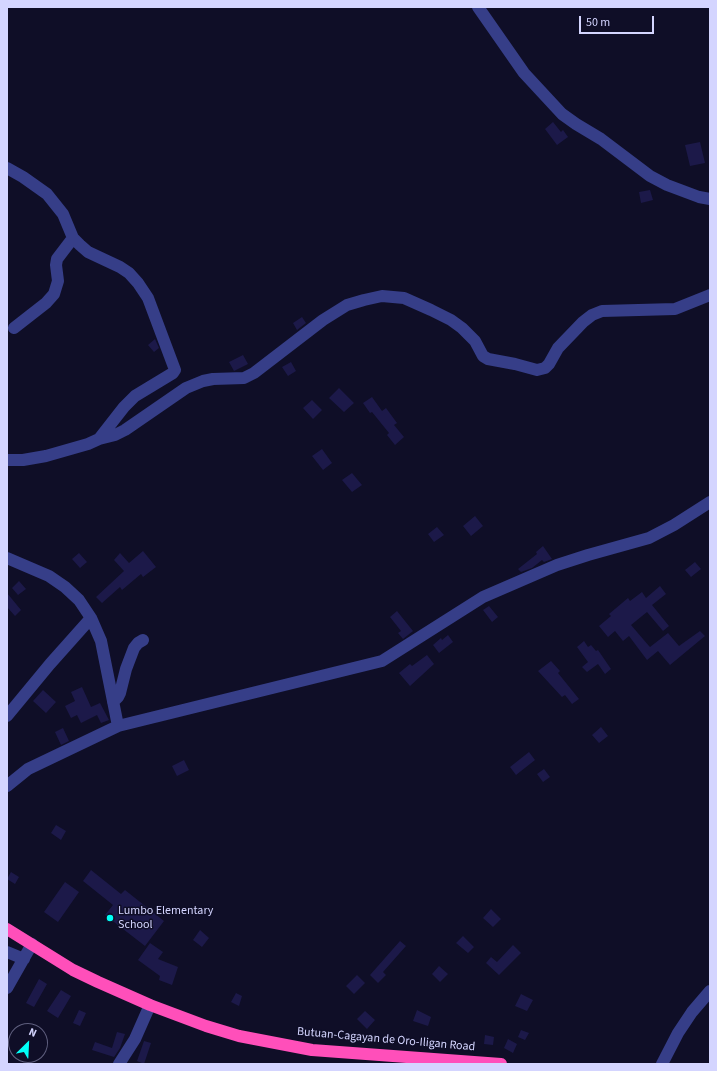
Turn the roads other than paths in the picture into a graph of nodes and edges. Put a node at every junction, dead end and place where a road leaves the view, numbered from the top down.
1 (478, 7) edge
2 (7, 168) edge
3 (710, 198) edge
4 (73, 238) junction
5 (710, 296) edge
6 (14, 328) dead end
7 (99, 439) junction
8 (7, 460) edge
9 (710, 502) edge
10 (7, 558) edge
11 (91, 618) junction
12 (142, 640) dead end
13 (112, 702) junction
14 (7, 716) edge
15 (118, 726) junction
16 (7, 786) edge
17 (7, 929) edge
18 (32, 944) junction
19 (7, 952) edge
20 (24, 959) junction
21 (7, 988) edge
22 (710, 991) edge
23 (150, 1005) junction
24 (119, 1064) edge
25 (501, 1064) edge
26 (662, 1064) edge

1 - 3 street
2 - 4 street
4 - 6 street
4 - 7 street
5 - 7 street
7 - 8 street
9 - 15 street
10 - 11 street
11 - 13 street
11 - 14 street
12 - 13 street
13 - 15 street
15 - 16 street
17 - 18 highway, Butuan-Cagayan de Oro-Iligan Road
18 - 20 street
18 - 23 highway, Butuan-Cagayan de Oro-Iligan Road
19 - 20 street
20 - 21 street
22 - 26 street
23 - 24 street
23 - 25 highway, Butuan-Cagayan de Oro-Iligan Road

